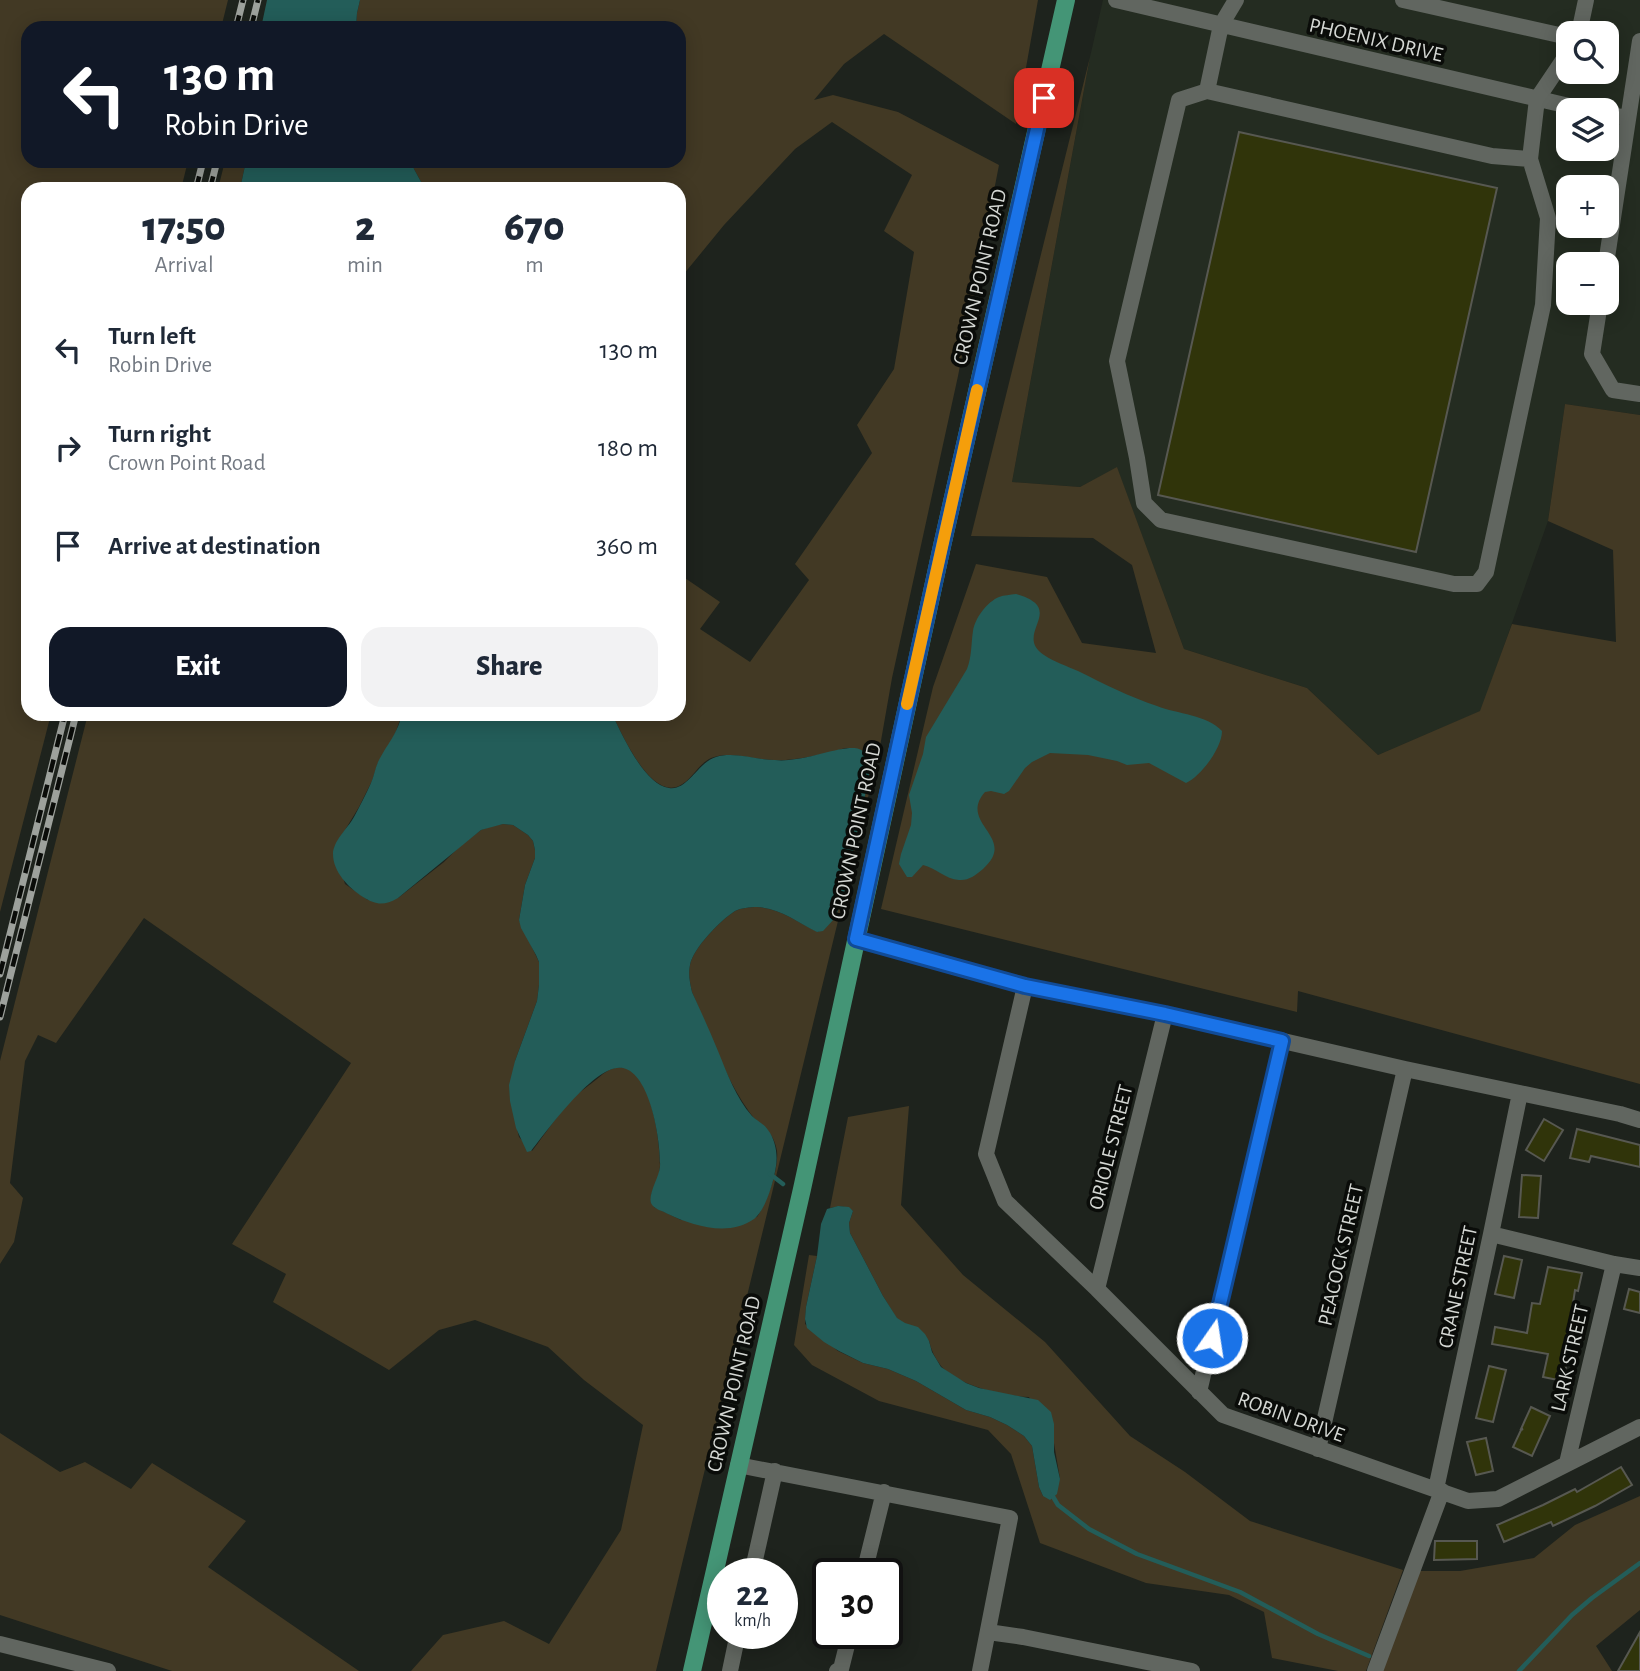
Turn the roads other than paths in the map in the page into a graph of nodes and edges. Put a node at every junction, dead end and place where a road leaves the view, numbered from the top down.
1 (1066, 0) edge
2 (1116, 0) edge
3 (1236, 0) edge
4 (1403, 0) edge
5 (1586, 0) edge
6 (1582, 21) edge
7 (1221, 25) junction
8 (1556, 34) edge
9 (1640, 41) edge
10 (1556, 71) edge
11 (1207, 91) junction
12 (1537, 99) junction
13 (1556, 103) edge
14 (1619, 116) edge
15 (1628, 118) junction
16 (1530, 159) junction
17 (1608, 252) edge
18 (1598, 315) edge
19 (1640, 394) edge
20 (856, 939) junction
21 (1025, 986) junction
22 (1165, 1014) junction
23 (1282, 1041) junction
24 (1405, 1069) junction
25 (1520, 1093) junction
26 (1640, 1120) edge
27 (1491, 1234) junction
28 (1614, 1264) junction
29 (1640, 1268) edge
30 (1097, 1289) junction
31 (1199, 1392) junction
32 (1640, 1427) edge
33 (1318, 1449) junction
34 (1567, 1462) junction
35 (738, 1465) junction
36 (775, 1471) junction
37 (1439, 1490) junction
38 (884, 1492) junction
39 (755, 1558) edge
40 (868, 1558) edge
41 (988, 1632) junction
42 (0, 1644) edge
43 (735, 1649) edge
44 (846, 1649) edge
45 (108, 1671) edge
46 (692, 1671) edge
47 (730, 1671) edge
48 (837, 1671) edge
49 (980, 1671) edge
50 (1192, 1671) edge
51 (1375, 1671) edge

1 - 20 main road, CROWN POINT ROAD
2 - 7 street, PHOENIX DRIVE
3 - 7 street
4 - 8 street
5 - 6 street
7 - 11 street
7 - 12 street, PHOENIX DRIVE
9 - 15 street
10 - 12 street
11 - 16 street
11 - 16 street
12 - 13 street, PHOENIX DRIVE
12 - 16 street
14 - 15 street
15 - 17 street
18 - 19 street
20 - 21 street
20 - 35 main road, CROWN POINT ROAD
21 - 22 street
21 - 30 street, ROBIN DRIVE
22 - 23 street
22 - 30 street, ORIOLE STREET
23 - 24 street
23 - 31 street
24 - 25 street
24 - 33 street, PEACOCK STREET
25 - 26 street
25 - 27 street, CRANE STREET
27 - 28 street
27 - 37 street, CRANE STREET
28 - 29 street
28 - 34 street, LARK STREET
30 - 31 street, ROBIN DRIVE
31 - 33 street, ROBIN DRIVE
32 - 34 street, ROBIN DRIVE
33 - 37 street, ROBIN DRIVE
34 - 37 street, ROBIN DRIVE
35 - 36 street
35 - 46 main road, CROWN POINT ROAD
36 - 38 street
36 - 39 street
37 - 51 street, CRANE STREET
38 - 40 street
38 - 41 street
41 - 49 street
41 - 50 street
42 - 45 street
43 - 47 street
44 - 48 street

